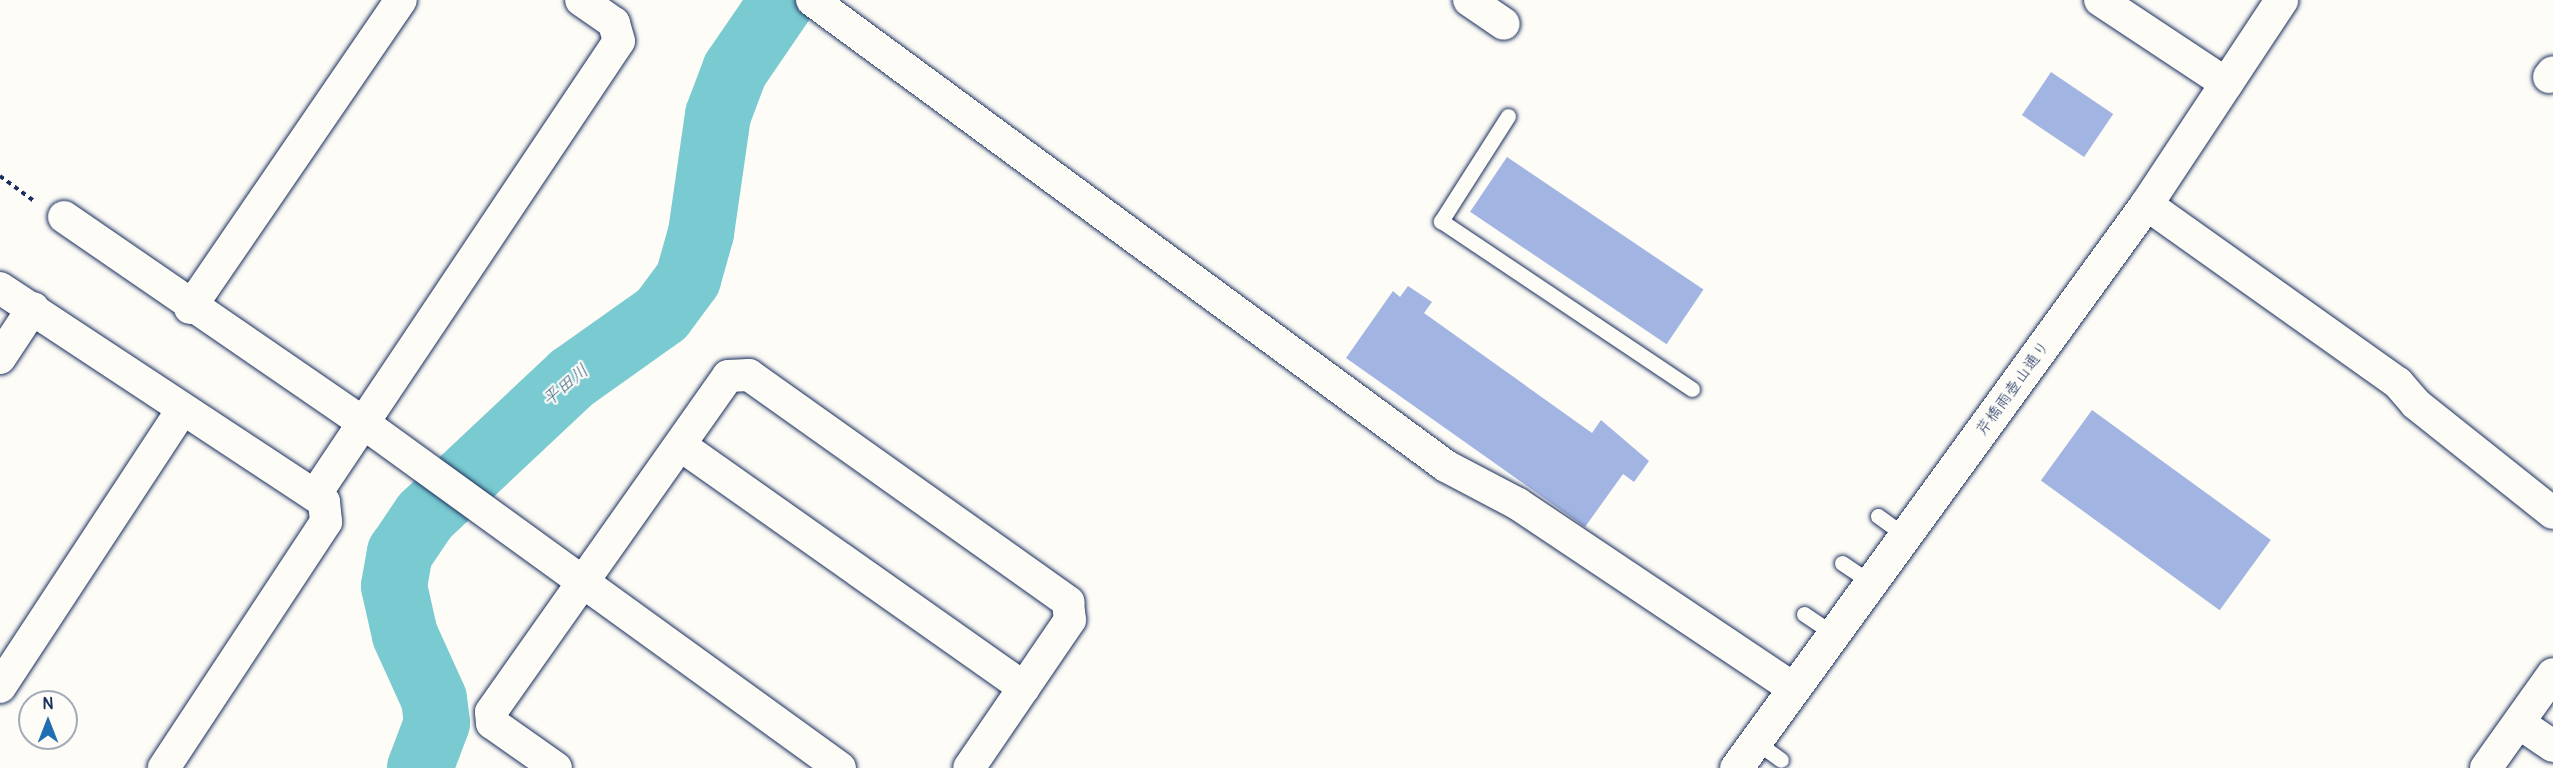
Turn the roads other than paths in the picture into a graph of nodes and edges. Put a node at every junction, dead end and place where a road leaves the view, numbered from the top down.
1 (401, 0) edge
2 (581, 0) edge
3 (812, 0) edge
4 (1469, 0) edge
5 (2100, 0) edge
6 (2281, 0) edge
7 (1504, 24) dead end
8 (2227, 84) junction
9 (1508, 116) dead end
10 (2146, 204) junction
11 (64, 217) road end
12 (0, 288) edge
13 (33, 308) junction
14 (190, 308) junction
15 (0, 358) edge
16 (1692, 389) dead end
17 (182, 410) junction
18 (362, 422) junction
19 (680, 445) junction
20 (315, 495) junction
21 (2553, 513) edge
22 (1878, 516) dead end
23 (1906, 536) junction
24 (1842, 563) dead end
25 (1872, 583) junction
26 (582, 584) junction
27 (1804, 614) dead end
28 (1834, 634) junction
29 (2553, 674) edge
30 (0, 687) edge
31 (1024, 688) junction
32 (1793, 688) junction
33 (2519, 723) junction
34 (1755, 741) junction
35 (2553, 746) edge
36 (1781, 760) dead end
37 (164, 768) edge
38 (556, 768) edge
39 (840, 768) edge
40 (969, 768) edge
41 (1736, 768) edge
42 (2486, 768) edge

1 - 14 street
2 - 18 street
3 - 32 street
4 - 7 street
5 - 8 street
6 - 8 main road, 芹橋雨壺山通り
8 - 10 main road, 芹橋雨壺山通り
9 - 16 lane
10 - 21 street
10 - 23 main road, 芹橋雨壺山通り
11 - 14 street
12 - 13 street
13 - 15 street
13 - 17 street
14 - 18 street
17 - 20 street
17 - 30 street
18 - 20 street
18 - 26 street
19 - 26 street
19 - 31 street
19 - 31 street
20 - 37 street
22 - 23 lane
23 - 25 main road, 芹橋雨壺山通り
24 - 25 lane
25 - 28 main road, 芹橋雨壺山通り
26 - 38 street
26 - 39 street
27 - 28 lane
28 - 32 main road, 芹橋雨壺山通り
29 - 33 street
31 - 40 street
32 - 34 main road, 芹橋雨壺山通り
33 - 35 street
33 - 42 street
34 - 36 lane
34 - 41 main road, 芹橋雨壺山通り

